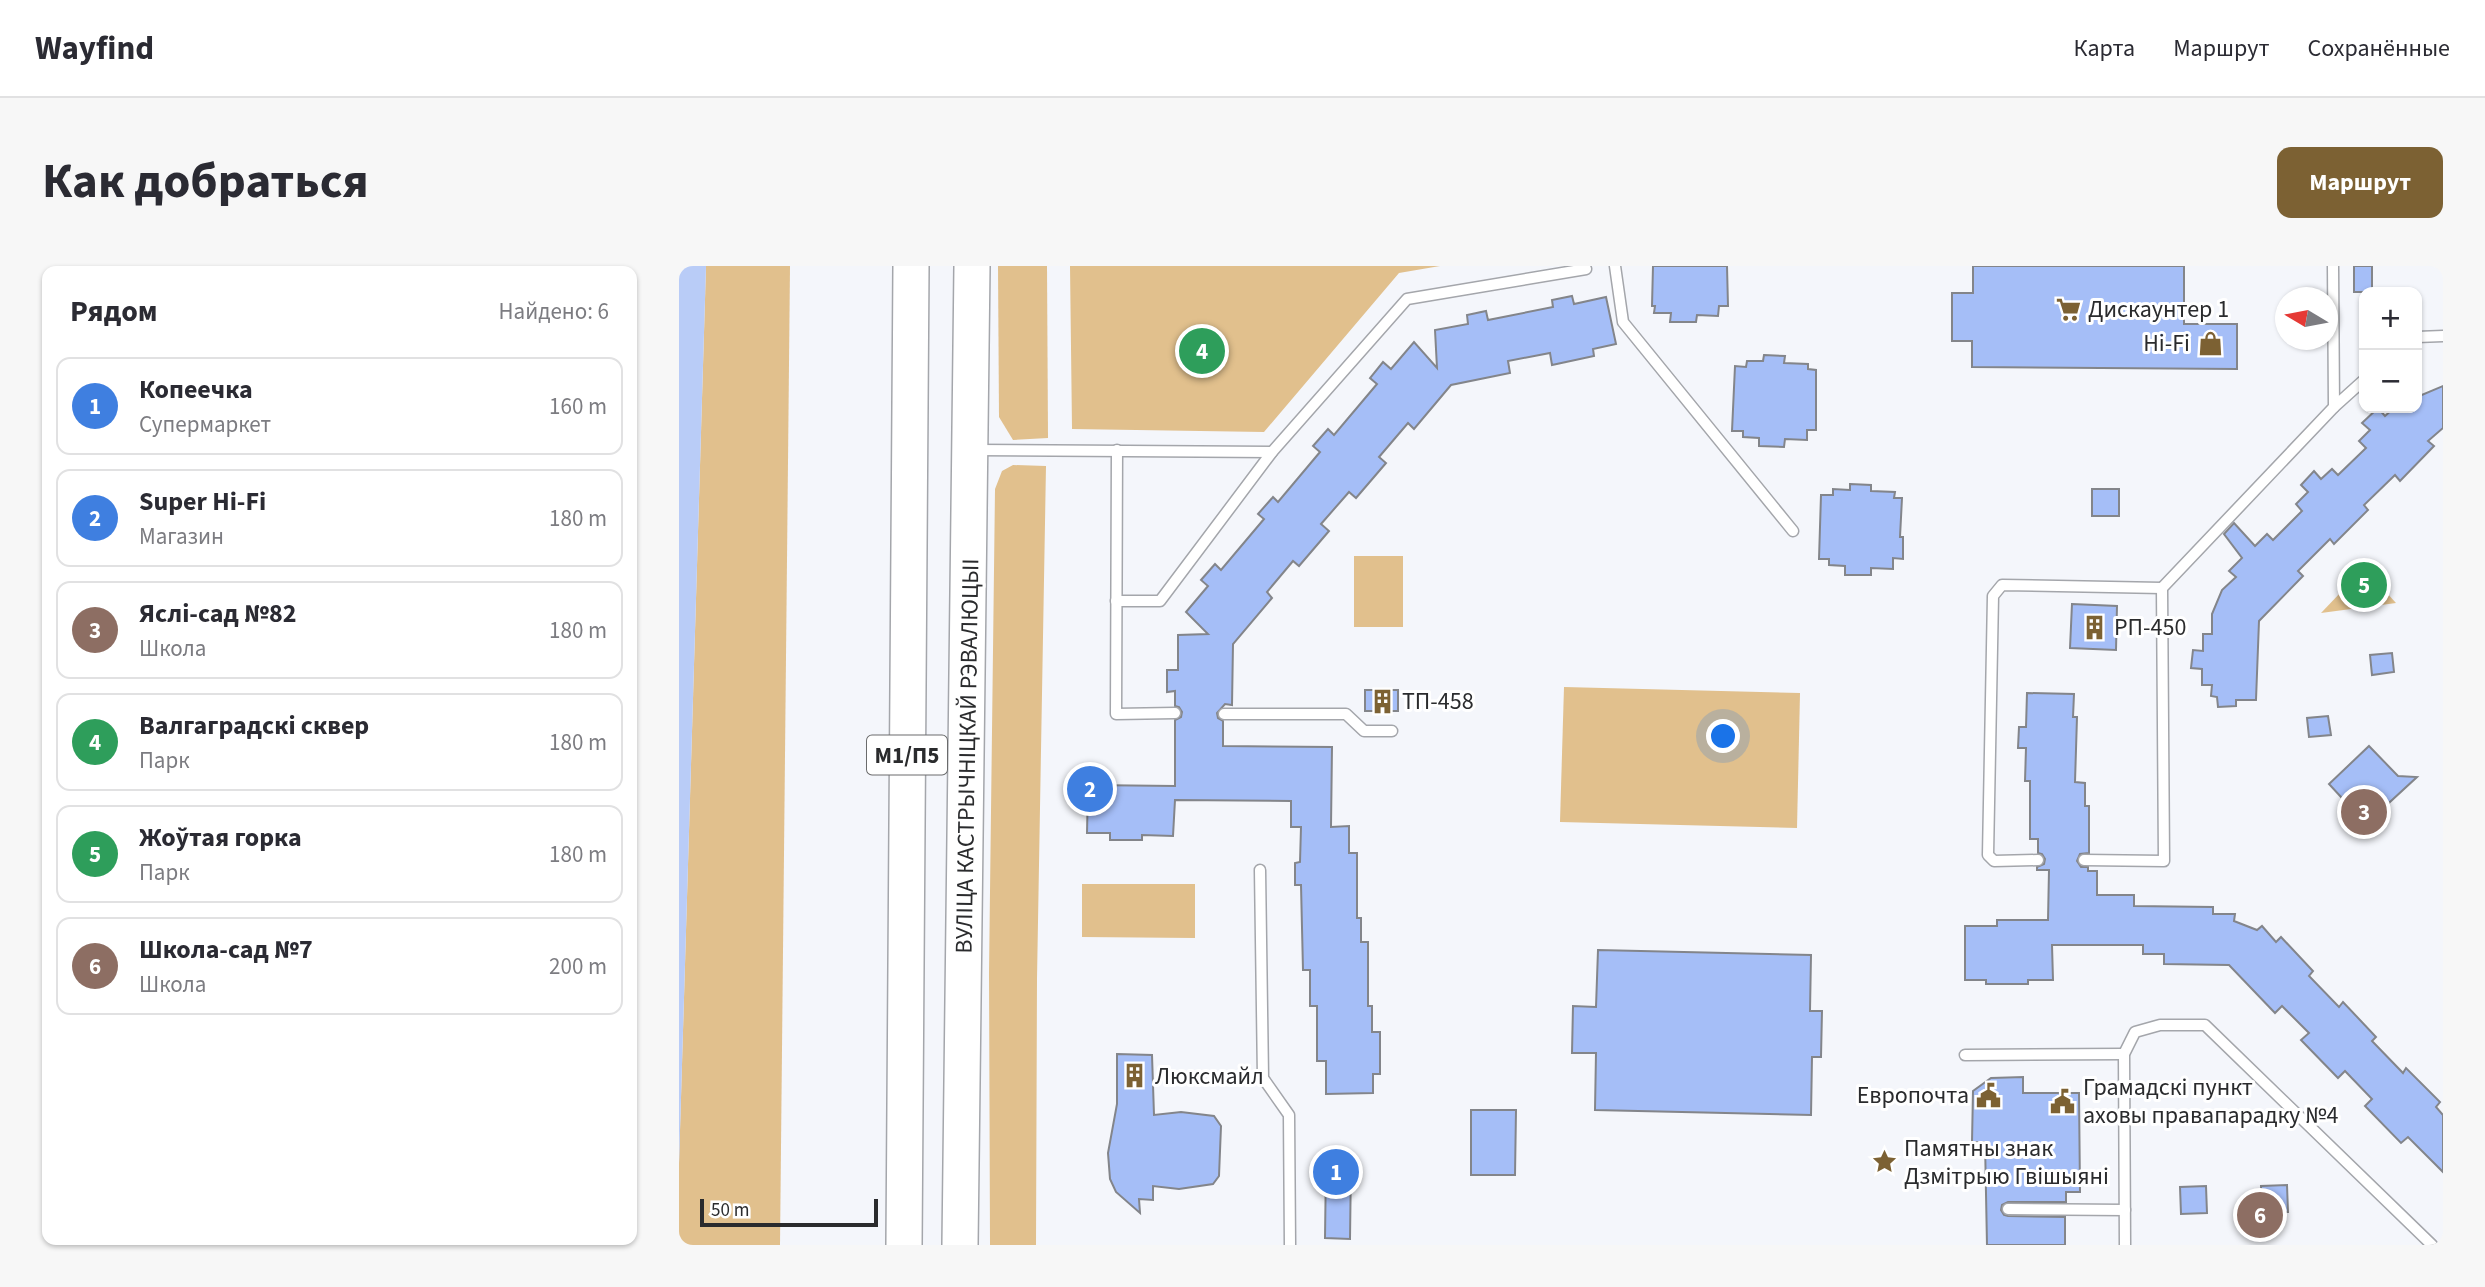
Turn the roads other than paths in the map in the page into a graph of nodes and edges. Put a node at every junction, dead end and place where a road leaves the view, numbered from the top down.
1 (911, 266) edge
2 (972, 266) edge
3 (1615, 266) edge
4 (2333, 266) edge
5 (1586, 269) dead end
6 (2443, 336) edge
7 (2422, 337) edge
8 (2359, 384) edge
9 (2334, 407) junction
10 (971, 450) junction
11 (1117, 450) junction
12 (1272, 452) junction
13 (1793, 531) dead end
14 (2162, 588) junction
15 (1116, 601) junction
16 (1175, 713) dead end
17 (1224, 714) dead end
18 (1392, 731) dead end
19 (2038, 860) dead end
20 (2084, 860) dead end
21 (1260, 870) dead end
22 (2124, 1054) junction
23 (1965, 1055) dead end
24 (2008, 1209) dead end
25 (2125, 1210) junction
26 (904, 1245) edge
27 (960, 1245) edge
28 (1290, 1245) edge
29 (2125, 1245) edge
30 (2432, 1245) edge

1 - 26 highway, М1/П5
2 - 10 highway, ВУЛІЦА КАСТРЫЧНІЦКАЙ РЭВАЛЮЦЫІ / М1/П5
3 - 13 lane
4 - 9 lane
5 - 12 lane
6 - 7 lane
8 - 9 lane
9 - 14 lane
10 - 11 lane
10 - 27 highway, ВУЛІЦА КАСТРЫЧНІЦКАЙ РЭВАЛЮЦЫІ / М1/П5
11 - 12 lane
11 - 15 lane
12 - 15 lane
14 - 19 lane
14 - 20 lane
15 - 16 lane
17 - 18 lane
21 - 28 lane
22 - 23 lane
22 - 25 lane
22 - 30 lane
24 - 25 lane
25 - 29 lane

